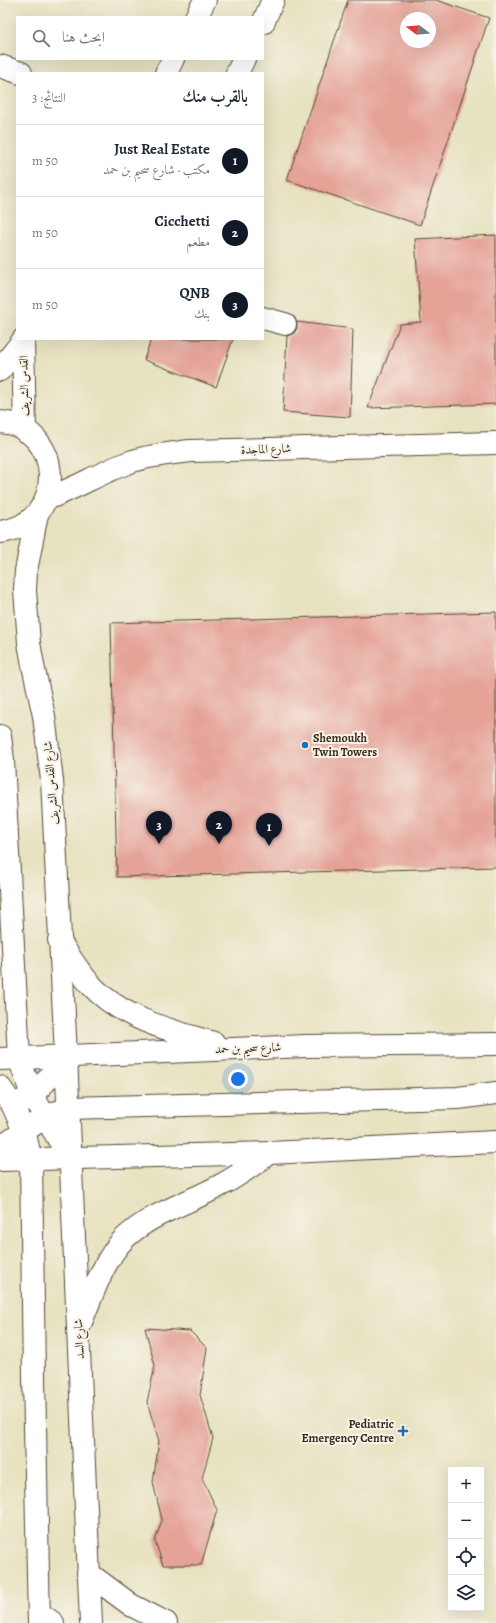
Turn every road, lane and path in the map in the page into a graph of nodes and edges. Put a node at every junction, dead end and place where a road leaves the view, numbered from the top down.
1 (204, 0) edge
2 (273, 0) edge
3 (196, 16) edge
4 (264, 21) edge
5 (173, 60) edge
6 (244, 60) edge
7 (0, 66) edge
8 (18, 72) edge
9 (167, 72) edge
10 (238, 72) edge
11 (264, 318) edge
12 (285, 324) dead end
13 (24, 340) edge
14 (0, 370) edge
15 (0, 422) edge
16 (25, 431) junction
17 (496, 443) edge
18 (41, 506) junction
19 (0, 532) edge
20 (0, 736) edge
21 (60, 940) junction
22 (496, 1044) edge
23 (236, 1049) junction
24 (66, 1055) junction
25 (10, 1058) edge
26 (0, 1087) edge
27 (496, 1093) edge
28 (32, 1095) junction
29 (68, 1108) junction
30 (6, 1109) edge
31 (45, 1117) junction
32 (24, 1131) junction
33 (496, 1142) edge
34 (0, 1148) edge
35 (269, 1152) junction
36 (70, 1158) junction
37 (31, 1159) junction
38 (0, 1160) edge
39 (79, 1327) junction
40 (88, 1573) junction
41 (90, 1599) junction
42 (44, 1620) edge
43 (160, 1621) edge
44 (79, 1623) edge
45 (91, 1623) edge

1 - 3 main road
2 - 4 main road
5 - 9 main road
6 - 10 main road
7 - 8 main road
11 - 12 main road
13 - 14 main road, القدس الشريف
13 - 16 main road, القدس الشريف
15 - 16 main road
16 - 18 main road, شارع القدس الشريف
17 - 18 main road, شارع الماجدة
18 - 19 main road, شارع الماجدة
18 - 21 main road, شارع القدس الشريف
20 - 25 main road
21 - 23 main road
21 - 24 main road, شارع القدس الشريف
22 - 23 main road, شارع سحيم بن حمد
23 - 24 main road, شارع سحيم بن حمد
24 - 25 main road, شارع سحيم بن حمد
24 - 28 main road
24 - 29 main road, شارع السد
25 - 28 main road
26 - 30 main road
27 - 29 main road
28 - 30 main road
28 - 31 main road
29 - 31 main road
29 - 36 main road, شارع السد
30 - 32 main road
31 - 32 main road
31 - 36 main road
32 - 34 main road
32 - 37 main road
33 - 35 main road
35 - 36 main road
35 - 39 main road
36 - 37 main road
36 - 39 main road, شارع السد
37 - 38 main road
37 - 42 main road
39 - 40 main road, شارع السد
40 - 41 main road, شارع السد
40 - 43 main road
41 - 44 main road
41 - 45 main road, شارع السد

